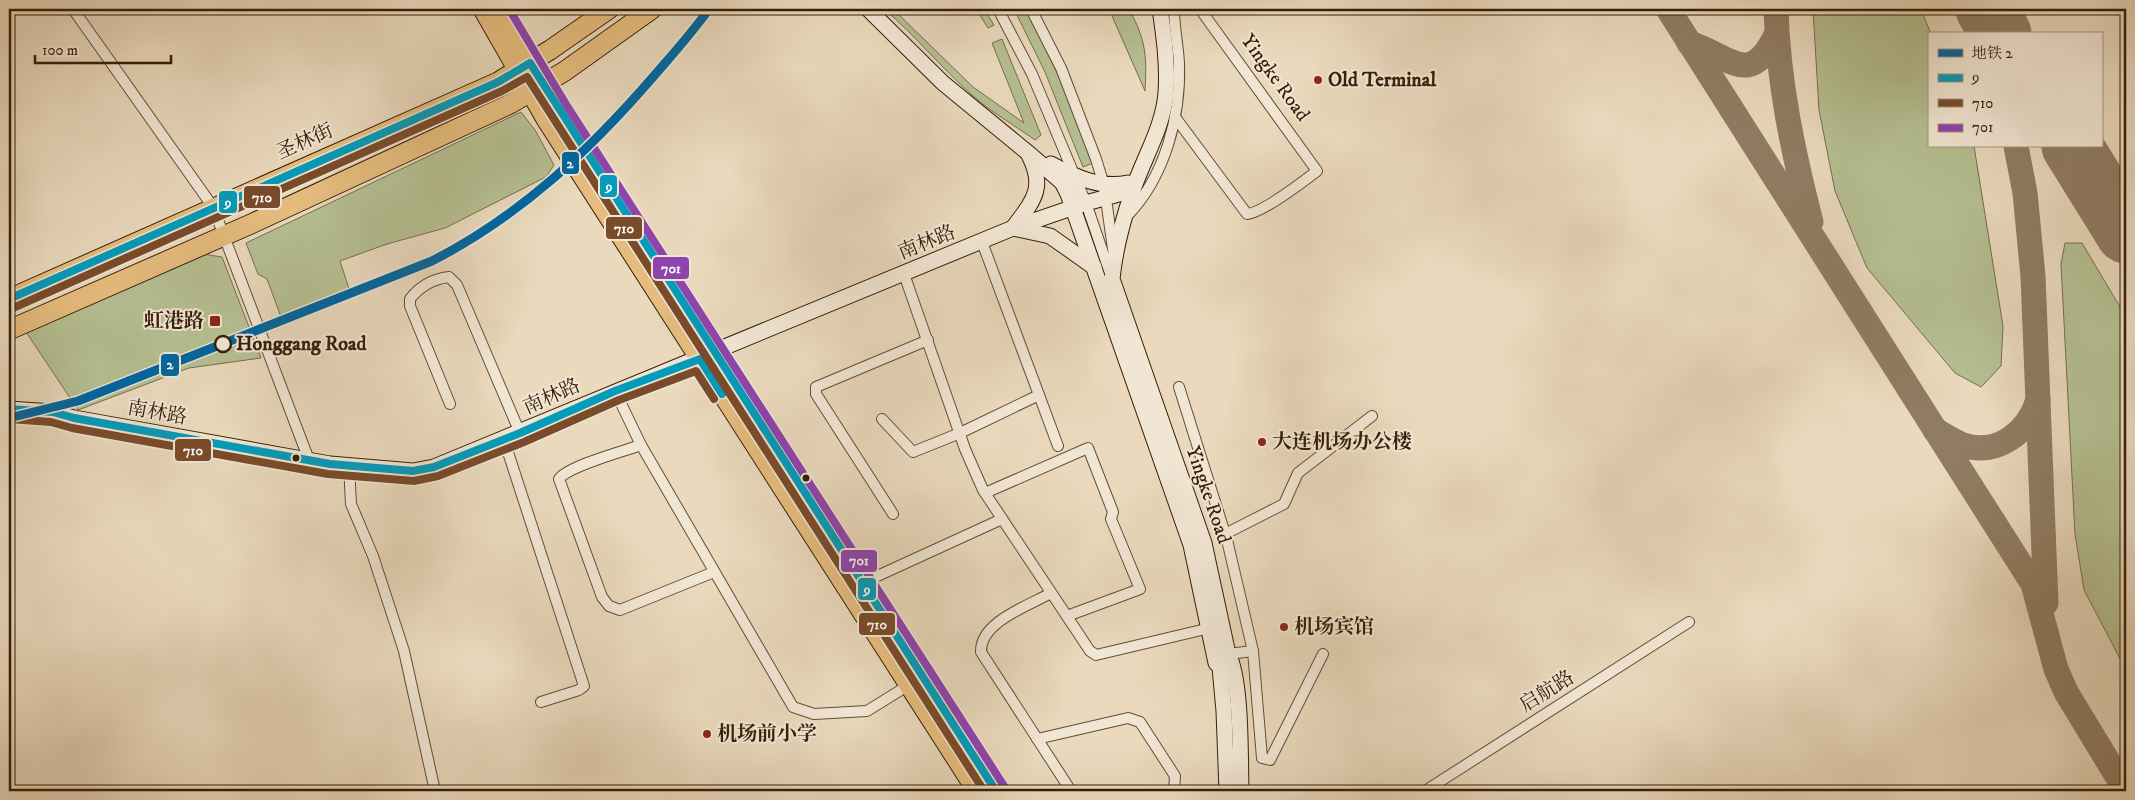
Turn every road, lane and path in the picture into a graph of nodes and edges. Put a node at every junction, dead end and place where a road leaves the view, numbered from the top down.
1 (72, 9) edge
2 (483, 9) edge
3 (497, 9) edge
4 (609, 9) edge
5 (652, 9) edge
6 (868, 9) edge
7 (998, 9) edge
8 (1031, 9) edge
9 (1152, 9) edge
10 (1160, 9) edge
11 (1174, 9) edge
12 (1200, 9) edge
13 (1163, 42) junction
14 (524, 67) junction
15 (537, 88) junction
16 (1176, 117) junction
17 (1028, 152) junction
18 (1067, 178) junction
19 (1134, 186) junction
20 (1105, 191) junction
21 (1079, 205) junction
22 (213, 207) junction
23 (1124, 219) junction
24 (1013, 228) junction
25 (224, 234) junction
26 (982, 242) junction
27 (1114, 255) junction
28 (1094, 267) junction
29 (904, 274) junction
30 (1112, 279) junction
31 (9, 299) edge
32 (9, 330) edge
33 (928, 340) junction
34 (707, 356) junction
35 (1178, 387) dead end
36 (615, 391) junction
37 (1039, 395) junction
38 (450, 404) dead end
39 (9, 410) edge
40 (1372, 416) dead end
41 (882, 418) dead end
42 (520, 433) junction
43 (960, 433) junction
44 (504, 440) junction
45 (641, 445) junction
46 (1058, 446) dead end
47 (309, 460) junction
48 (349, 465) junction
49 (985, 493) junction
50 (893, 514) dead end
51 (1002, 519) junction
52 (1225, 534) junction
53 (714, 572) junction
54 (862, 583) junction
55 (1051, 593) junction
56 (1066, 616) junction
57 (1689, 622) dead end
58 (1210, 628) junction
59 (1253, 651) junction
60 (1228, 654) junction
61 (1323, 654) dead end
62 (909, 685) junction
63 (541, 702) dead end
64 (1037, 739) junction
65 (436, 791) edge
66 (978, 791) edge
67 (996, 791) edge
68 (1070, 791) edge
69 (1174, 791) edge
70 (1227, 791) edge
71 (1241, 791) edge
72 (1425, 791) edge

1 - 22 street
2 - 14 highway
3 - 14 highway
4 - 14 highway, 圣林街
5 - 15 highway
6 - 17 main road
7 - 18 street
8 - 20 street
9 - 13 street
10 - 13 main road, Yingke Road
11 - 16 street, Yingke Road
12 - 16 street
13 - 19 main road, Yingke Road
14 - 15 highway
14 - 22 highway, 圣林街
15 - 25 highway
15 - 34 highway
16 - 23 street, Yingke Road
17 - 18 main road
17 - 24 main road
18 - 20 main road
18 - 21 main road
19 - 20 main road
19 - 23 main road, Yingke Road
20 - 21 main road
20 - 27 street
21 - 24 main road, 南林路
21 - 28 main road, Yingke Road
21 - 30 street
22 - 25 street
22 - 31 highway, 圣林街
23 - 27 main road, Yingke Road
24 - 26 main road, 南林路
24 - 28 main road
25 - 32 highway
25 - 47 street
26 - 29 main road, 南林路
26 - 37 street
27 - 30 main road, Yingke Road
28 - 58 main road, Yingke Road
29 - 33 street
29 - 34 main road, 南林路
30 - 60 main road, Yingke Road
33 - 43 street
33 - 50 street
34 - 36 main road, 南林路
34 - 54 highway
34 - 62 highway
35 - 52 street
36 - 42 main road, 南林路
36 - 45 street
37 - 43 street
37 - 46 street
38 - 42 street
39 - 47 main road, 南林路
40 - 52 street
41 - 43 street
42 - 44 main road, 南林路
43 - 49 street
44 - 48 main road, 南林路
44 - 63 street
45 - 53 street
45 - 53 street
47 - 48 main road, 南林路
48 - 65 street
49 - 51 street
49 - 56 street
51 - 54 street
51 - 55 street
52 - 59 street
53 - 62 street
54 - 67 highway
55 - 56 street
55 - 64 street
56 - 58 street
57 - 72 street, 启航路
58 - 70 main road, Yingke Road
59 - 60 street
59 - 61 street
60 - 71 main road, Yingke Road
62 - 66 highway
64 - 68 street
64 - 69 street

